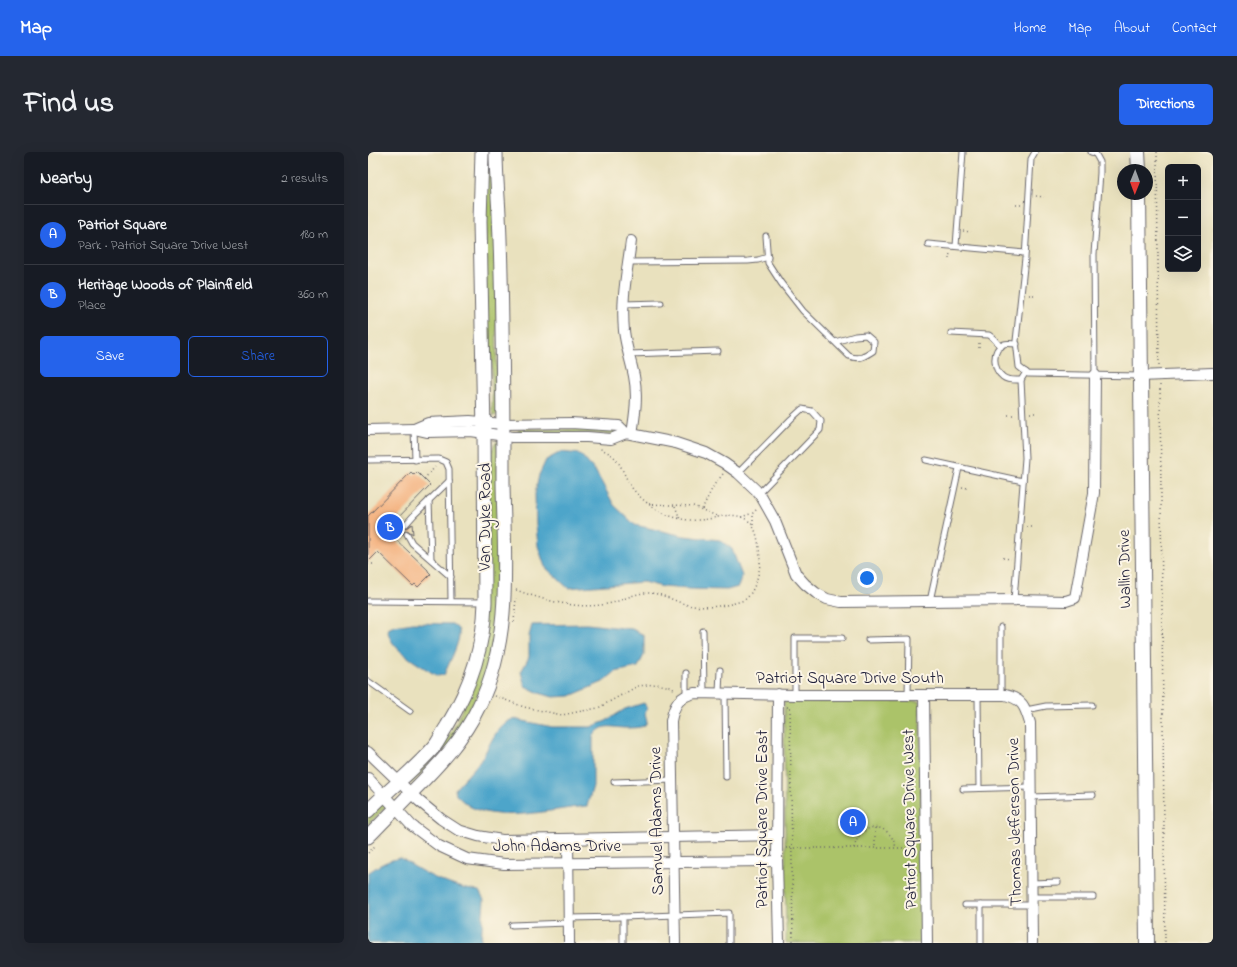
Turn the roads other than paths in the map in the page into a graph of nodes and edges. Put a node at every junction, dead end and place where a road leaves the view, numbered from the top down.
1 (482, 152) edge
2 (496, 152) edge
3 (963, 152) edge
4 (1035, 152) edge
5 (1091, 152) edge
6 (1138, 152) edge
7 (1138, 164) edge
8 (1139, 200) edge
9 (766, 236) dead end
10 (631, 241) dead end
11 (928, 244) dead end
12 (956, 246) junction
13 (1025, 254) junction
14 (768, 257) junction
15 (628, 262) junction
16 (661, 303) dead end
17 (623, 304) junction
18 (951, 333) dead end
19 (835, 342) junction
20 (1017, 344) junction
21 (1001, 347) junction
22 (718, 351) dead end
23 (629, 354) junction
24 (1026, 372) junction
25 (1213, 373) edge
26 (1095, 375) junction
27 (1140, 376) junction
28 (1021, 380) junction
29 (484, 428) junction
30 (414, 429) junction
31 (368, 430) edge
32 (503, 430) junction
33 (629, 433) junction
34 (368, 460) edge
35 (414, 460) junction
36 (926, 460) dead end
37 (959, 468) junction
38 (738, 473) junction
39 (449, 481) junction
40 (1023, 481) junction
41 (758, 494) junction
42 (429, 500) junction
43 (406, 524) dead end
44 (407, 534) dead end
45 (431, 559) junction
46 (451, 577) junction
47 (1014, 600) junction
48 (368, 601) edge
49 (451, 601) junction
50 (930, 601) junction
51 (485, 602) junction
52 (1001, 627) dead end
53 (703, 631) dead end
54 (842, 638) dead end
55 (868, 640) dead end
56 (720, 670) dead end
57 (686, 673) dead end
58 (368, 681) edge
59 (704, 693) junction
60 (722, 694) junction
61 (778, 694) junction
62 (681, 695) junction
63 (795, 695) junction
64 (908, 695) junction
65 (924, 695) junction
66 (978, 695) junction
67 (1001, 695) junction
68 (1092, 705) dead end
69 (1024, 706) junction
70 (410, 711) dead end
71 (368, 752) edge
72 (726, 777) dead end
73 (368, 778) edge
74 (673, 780) junction
75 (400, 782) junction
76 (614, 782) dead end
77 (980, 788) junction
78 (963, 789) dead end
79 (1031, 792) junction
80 (411, 793) junction
81 (384, 795) junction
82 (1093, 795) dead end
83 (396, 808) junction
84 (368, 811) edge
85 (777, 835) junction
86 (368, 837) edge
87 (674, 838) junction
88 (568, 839) junction
89 (777, 861) junction
90 (674, 862) junction
91 (568, 864) junction
92 (1032, 882) junction
93 (1058, 882) dead end
94 (1093, 897) dead end
95 (1032, 901) junction
96 (965, 905) dead end
97 (981, 905) junction
98 (674, 915) junction
99 (623, 917) junction
100 (568, 920) junction
101 (512, 925) dead end
102 (569, 943) edge
103 (623, 943) edge
104 (674, 943) edge
105 (730, 943) edge
106 (779, 943) edge
107 (927, 943) edge
108 (981, 943) edge
109 (1032, 943) edge
110 (1147, 943) edge

1 - 29 street, Van Dyke Road
2 - 32 street, Van Dyke Road
3 - 12 lane
4 - 13 lane
5 - 26 lane
6 - 7 main road
8 - 27 main road, Wallin Drive
9 - 14 lane
10 - 15 street
11 - 12 lane
12 - 13 lane
13 - 20 lane
14 - 15 lane
14 - 19 lane
15 - 17 street
16 - 17 lane
17 - 23 street
18 - 21 lane
19 - 19 lane
20 - 21 lane
20 - 24 lane
21 - 28 lane
22 - 23 lane
23 - 33 street
24 - 26 lane
24 - 28 lane
25 - 27 street
26 - 27 lane
26 - 47 street
27 - 110 main road, Wallin Drive
28 - 40 lane
29 - 30 street
29 - 32 street
29 - 51 street, Van Dyke Road
30 - 31 street
30 - 35 lane
32 - 33 street
32 - 80 street, Van Dyke Road
33 - 38 street
34 - 35 lane
35 - 39 lane
36 - 37 lane
37 - 40 lane
37 - 50 lane
38 - 41 street
38 - 41 lane
39 - 42 lane
39 - 46 lane
40 - 47 lane
41 - 50 street
42 - 43 lane
42 - 45 lane
44 - 45 lane
45 - 46 lane
46 - 49 lane
47 - 50 street
48 - 49 lane
49 - 51 lane
51 - 75 street, Van Dyke Road
52 - 67 lane
53 - 59 lane
54 - 63 lane
55 - 64 lane
56 - 60 lane
57 - 62 lane
58 - 70 lane
59 - 60 street, Patriot Square Drive South
59 - 62 street, Patriot Square Drive South
60 - 61 street, Patriot Square Drive South
60 - 72 lane
61 - 63 street, Patriot Square Drive South
61 - 85 street, Patriot Square Drive East
62 - 74 street, Samuel Adams Drive
63 - 64 street, Patriot Square Drive South
64 - 65 street, Patriot Square Drive South
65 - 66 street, Patriot Square Drive South
65 - 107 street, Patriot Square Drive West
66 - 67 street, Patriot Square Drive South
66 - 77 lane
67 - 69 street, Patriot Square Drive South
68 - 69 lane
69 - 79 street, Thomas Jefferson Drive
71 - 75 street, John Adams Drive
73 - 81 street, John Adams Drive
74 - 76 lane
74 - 87 street, Samuel Adams Drive
75 - 80 street, John Adams Drive
75 - 81 street, Van Dyke Road
77 - 78 lane
77 - 79 lane
79 - 82 lane
79 - 92 street, Thomas Jefferson Drive
80 - 83 street, Van Dyke Road
80 - 88 street, John Adams Drive
81 - 83 street, John Adams Drive
81 - 84 street, Van Dyke Road
83 - 86 street, Van Dyke Road
83 - 91 street, John Adams Drive
85 - 87 street, John Adams Drive
85 - 89 street, Patriot Square Drive East
87 - 88 street, John Adams Drive
87 - 90 street, Samuel Adams Drive
88 - 91 street
89 - 90 street, John Adams Drive
89 - 106 street, Patriot Square Drive East
90 - 91 street, John Adams Drive
90 - 98 street, Samuel Adams Drive
91 - 100 street
92 - 93 lane
92 - 95 street, Thomas Jefferson Drive
94 - 95 lane
95 - 97 lane
95 - 109 street, Thomas Jefferson Drive
96 - 97 lane
97 - 108 lane
98 - 99 lane
98 - 104 street, Samuel Adams Drive
98 - 105 lane
99 - 100 lane
99 - 103 lane
100 - 101 lane
100 - 102 street

